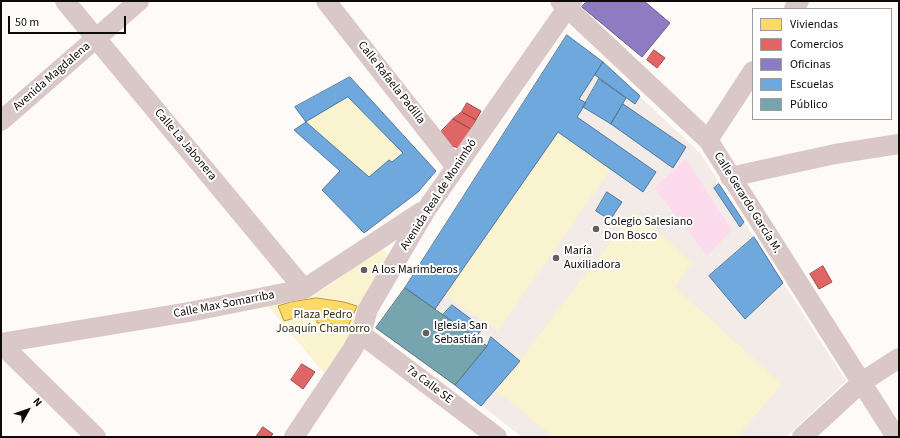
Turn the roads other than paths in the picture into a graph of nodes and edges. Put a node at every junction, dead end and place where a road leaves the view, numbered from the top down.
1 (65, 1) edge
2 (139, 1) edge
3 (326, 1) edge
4 (567, 3) edge
5 (96, 38) junction
6 (752, 73) edge
7 (1, 121) edge
8 (708, 140) junction
9 (899, 144) edge
10 (456, 167) junction
11 (730, 177) junction
12 (426, 210) junction
13 (304, 289) junction
14 (361, 334) junction
15 (1, 344) edge
16 (899, 358) edge
17 (862, 382) junction
18 (96, 437) edge
19 (294, 437) edge
20 (497, 437) edge
21 (802, 437) edge
22 (896, 437) edge

1 - 5 street, Calle La Jabonera
2 - 5 street, Avenida Magdalena
3 - 10 street, Calle Rafaela Padilla
4 - 8 street, Calle Gerardo García M.
4 - 10 street, Avenida Real de Monimbó
5 - 7 street, Avenida Magdalena
5 - 13 street, Calle La Jabonera
6 - 8 street
8 - 11 street, Calle Gerardo García M.
9 - 11 street
10 - 12 street, Avenida Real de Monimbó
11 - 17 street, Calle Gerardo García M.
12 - 13 street, Calle Max Somarriba
12 - 14 street, Avenida Real de Monimbó
13 - 15 street, Calle Max Somarriba
14 - 19 street, Avenida Real de Monimbó
14 - 20 street, 7a Calle SE
15 - 18 street
16 - 17 street
17 - 21 street
17 - 22 street, Calle Gerardo García M.

